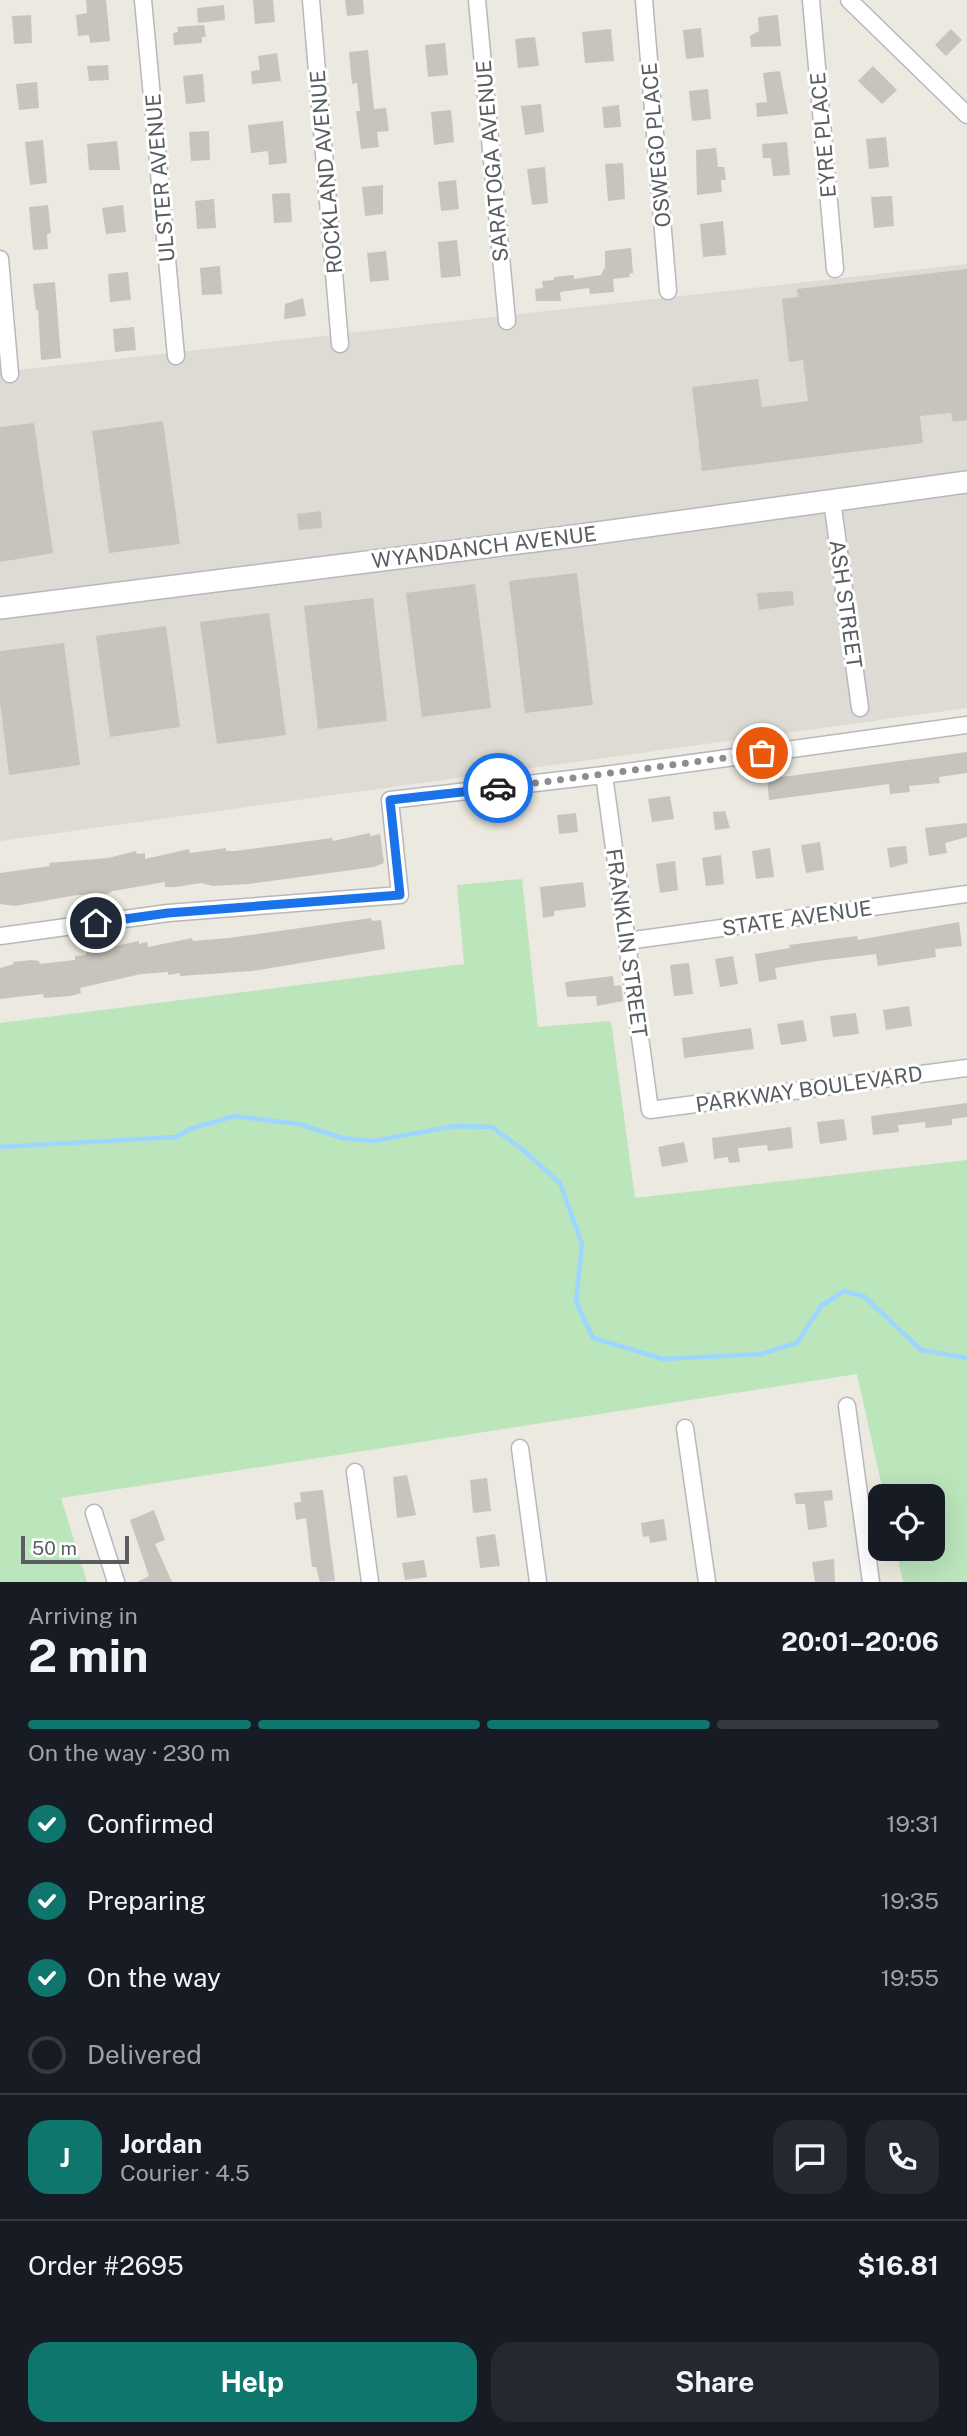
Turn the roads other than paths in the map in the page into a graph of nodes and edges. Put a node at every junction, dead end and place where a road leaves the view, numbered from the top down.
1 (144, 0) edge
2 (311, 0) edge
3 (477, 0) edge
4 (644, 0) edge
5 (811, 0) edge
6 (849, 0) edge
7 (967, 115) edge
8 (0, 259) edge
9 (835, 269) dead end
10 (668, 290) dead end
11 (507, 321) dead end
12 (340, 344) dead end
13 (176, 356) dead end
14 (10, 374) dead end
15 (967, 482) edge
16 (832, 500) junction
17 (0, 608) edge
18 (860, 708) dead end
19 (967, 725) edge
20 (604, 775) junction
21 (967, 894) edge
22 (0, 936) edge
23 (627, 941) junction
24 (967, 1068) edge
25 (650, 1110) joint
26 (846, 1406) dead end
27 (685, 1428) dead end
28 (520, 1448) dead end
29 (355, 1472) dead end
30 (94, 1513) dead end
31 (116, 1582) edge
32 (370, 1582) edge
33 (538, 1582) edge
34 (707, 1582) edge
35 (871, 1582) edge

1 - 13 street, ULSTER AVENUE
2 - 12 street, ROCKLAND AVENUE
3 - 11 street, SARATOGA AVENUE
4 - 10 street, OSWEGO PLACE
5 - 9 street, EYRE PLACE
6 - 7 street
8 - 14 street
15 - 16 street, WYANDANCH AVENUE
16 - 17 street, WYANDANCH AVENUE
16 - 18 street, ASH STREET
19 - 20 street
20 - 22 street
20 - 23 street, FRANKLIN STREET
21 - 23 street, STATE AVENUE
23 - 25 street, FRANKLIN STREET
24 - 25 street, PARKWAY BOULEVARD
26 - 35 street
27 - 34 street
28 - 33 street
29 - 32 street
30 - 31 street

